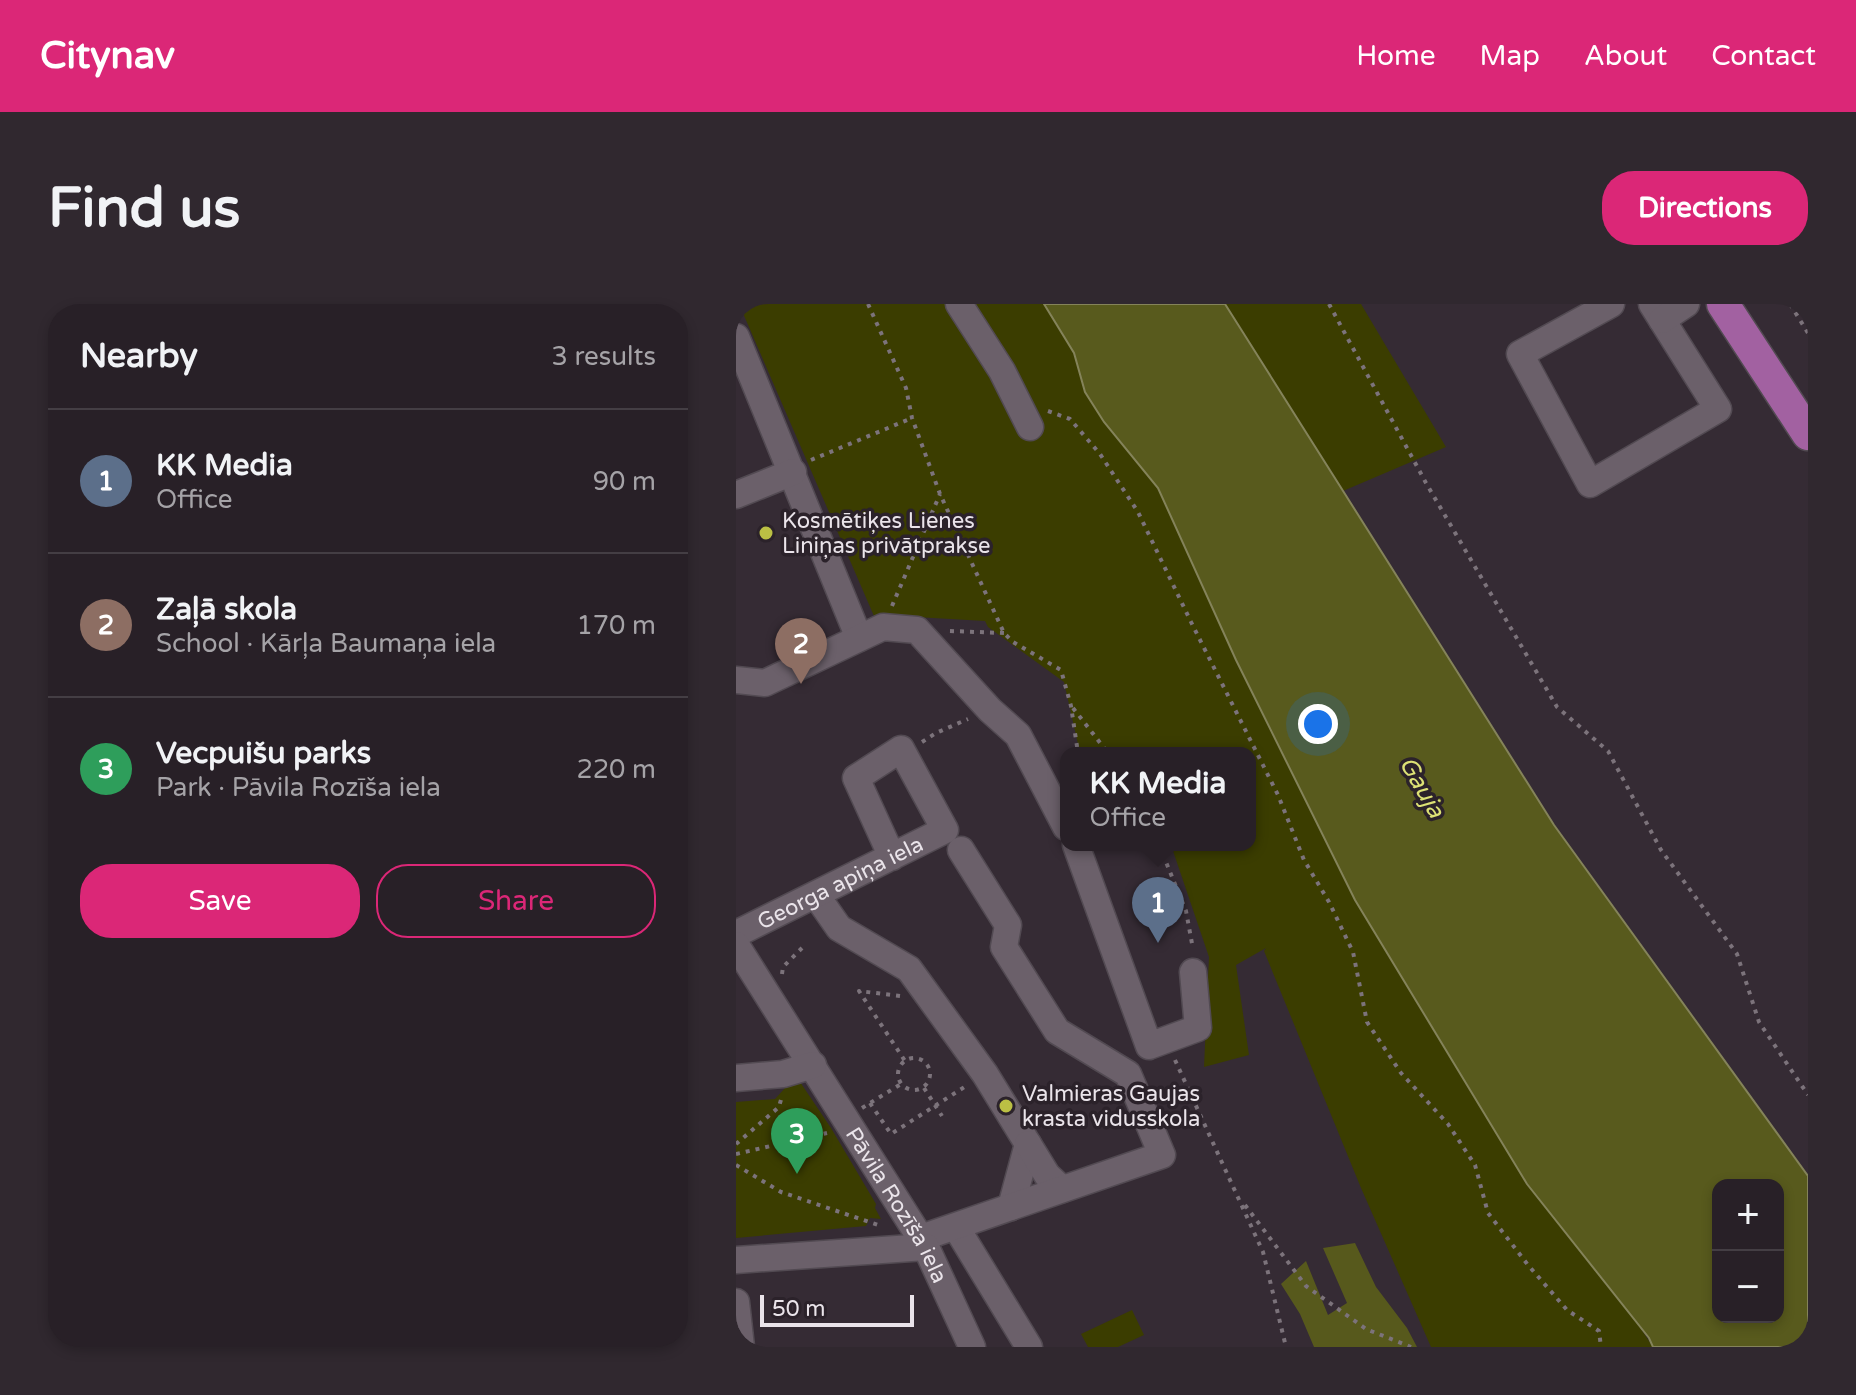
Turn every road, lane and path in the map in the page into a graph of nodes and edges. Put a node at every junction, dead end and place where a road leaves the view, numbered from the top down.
1 (868, 304) edge
2 (959, 304) edge
3 (1329, 304) edge
4 (1611, 304) edge
5 (1686, 304) edge
6 (1723, 304) edge
7 (1790, 304) edge
8 (1657, 312) edge
9 (1808, 333) edge
10 (736, 337) edge
11 (1018, 401) junction
12 (912, 418) junction
13 (1030, 427) dead end
14 (1808, 434) edge
15 (799, 467) junction
16 (940, 494) junction
17 (736, 495) edge
18 (891, 608) dead end
19 (917, 630) junction
20 (1004, 633) junction
21 (859, 638) junction
22 (736, 680) edge
23 (1071, 706) junction
24 (974, 717) dead end
25 (936, 733) dead end
26 (1077, 747) edge
27 (1103, 747) edge
28 (1254, 747) edge
29 (1256, 751) edge
30 (1060, 816) edge
31 (953, 840) junction
32 (1078, 851) edge
33 (1161, 851) edge
34 (892, 857) junction
35 (816, 895) junction
36 (736, 934) edge
37 (736, 945) edge
38 (802, 948) dead end
39 (1193, 972) joint
40 (781, 977) dead end
41 (933, 1000) junction
42 (1166, 1039) junction
43 (905, 1061) junction
44 (813, 1065) junction
45 (783, 1074) junction
46 (985, 1074) junction
47 (736, 1078) edge
48 (901, 1084) junction
49 (924, 1088) junction
50 (1808, 1095) edge
51 (935, 1105) junction
52 (942, 1116) dead end
53 (835, 1131) dead end
54 (736, 1144) edge
55 (1028, 1144) junction
56 (736, 1154) edge
57 (736, 1165) edge
58 (1062, 1189) junction
59 (1238, 1197) junction
60 (1011, 1207) junction
61 (956, 1227) junction
62 (886, 1228) dead end
63 (924, 1243) junction
64 (736, 1260) edge
65 (736, 1302) edge
66 (741, 1347) edge
67 (972, 1347) edge
68 (1029, 1347) edge
69 (1286, 1347) edge
70 (1411, 1347) edge
71 (1601, 1347) edge

1 - 12 path
2 - 11 street
3 - 50 path
4 - 8 street
5 - 8 street
6 - 14 main road
7 - 9 path
10 - 15 street
11 - 13 street
11 - 28 path
12 - 15 path
12 - 16 path
15 - 17 street
15 - 21 street
16 - 18 path
16 - 20 path
19 - 20 path
19 - 21 street
19 - 30 street
20 - 23 path
21 - 22 street
23 - 26 path
23 - 27 path
24 - 25 path
29 - 71 path
31 - 34 street, Georga apiņa iela
31 - 34 street
31 - 58 street
32 - 42 street
33 - 39 path
34 - 35 street, Georga apiņa iela
35 - 36 street, Georga apiņa iela
35 - 41 street
37 - 44 street, Pāvila Rozīša iela
38 - 40 path
39 - 42 street
41 - 43 path
41 - 46 street
42 - 59 path
43 - 48 path
43 - 49 path
44 - 45 street
44 - 63 street, Pāvila Rozīša iela
45 - 47 street
45 - 54 path
46 - 51 path
46 - 55 street
48 - 49 path
48 - 51 path
49 - 51 path
51 - 52 path
53 - 56 path
55 - 58 street
55 - 60 street
57 - 62 path
58 - 60 street
59 - 69 path
59 - 70 path
60 - 61 street
61 - 63 street
61 - 68 street
63 - 64 street
63 - 67 street, Pāvila Rozīša iela
65 - 66 street

